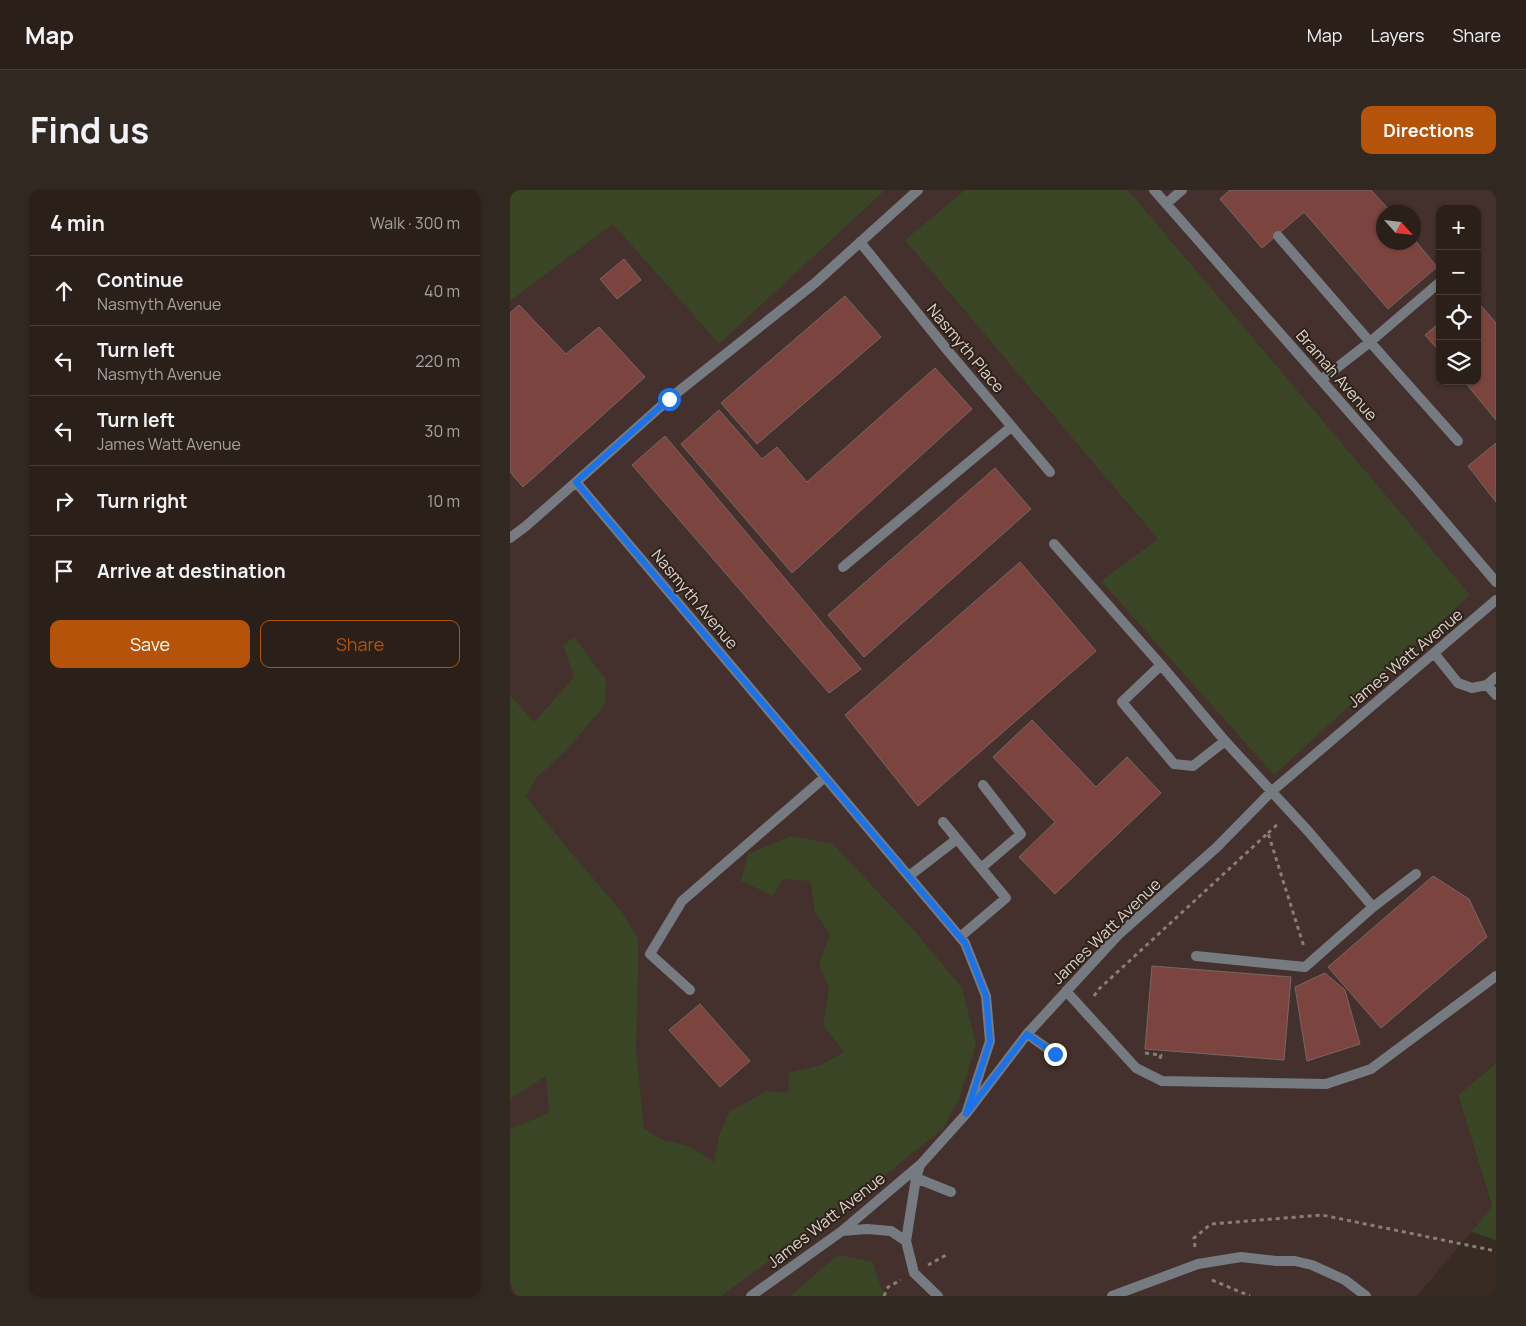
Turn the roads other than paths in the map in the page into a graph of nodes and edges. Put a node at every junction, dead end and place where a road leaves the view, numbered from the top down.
1 (918, 190) edge
2 (1154, 190) edge
3 (1182, 190) edge
4 (1166, 204) junction
5 (1278, 236) dead end
6 (860, 242) junction
7 (1436, 285) edge
8 (1370, 342) junction
9 (1322, 380) junction
10 (1011, 427) junction
11 (1458, 441) dead end
12 (1050, 472) dead end
13 (576, 482) junction
14 (510, 538) edge
15 (1054, 544) dead end
16 (843, 567) dead end
17 (1496, 582) edge
18 (1496, 600) edge
19 (1434, 653) junction
20 (1161, 665) junction
21 (1496, 677) edge
22 (1487, 685) junction
23 (1496, 695) edge
24 (1225, 741) junction
25 (824, 777) junction
26 (983, 785) dead end
27 (1271, 792) junction
28 (943, 822) dead end
29 (957, 839) junction
30 (981, 868) junction
31 (1416, 874) dead end
32 (909, 876) junction
33 (1373, 907) junction
34 (960, 937) junction
35 (1196, 956) dead end
36 (1496, 976) edge
37 (690, 990) dead end
38 (1066, 991) junction
39 (1027, 1034) junction
40 (1055, 1054) dead end
41 (966, 1114) junction
42 (920, 1164) junction
43 (916, 1178) junction
44 (951, 1192) dead end
45 (842, 1230) junction
46 (906, 1241) junction
47 (751, 1296) edge
48 (938, 1296) edge
49 (1112, 1296) edge
50 (1366, 1296) edge

1 - 6 lane
2 - 4 lane, Bramah Avenue
3 - 4 lane
4 - 9 lane, Bramah Avenue
5 - 8 lane
6 - 10 lane, Nasmyth Place
6 - 13 lane
7 - 8 lane
8 - 9 lane
8 - 11 lane
9 - 17 lane, Bramah Avenue
10 - 12 lane, Nasmyth Place
10 - 16 lane
13 - 14 lane
13 - 25 lane, Nasmyth Avenue
15 - 20 lane
18 - 19 lane, James Watt Avenue
19 - 22 lane
19 - 27 lane, James Watt Avenue
20 - 24 lane
20 - 24 lane
21 - 22 lane
22 - 23 lane
24 - 27 lane
25 - 32 lane, Nasmyth Avenue
25 - 37 lane
26 - 30 lane
27 - 33 lane
27 - 38 lane, James Watt Avenue
28 - 29 lane
29 - 30 lane
29 - 32 lane
30 - 34 lane
31 - 33 lane
32 - 34 lane, Nasmyth Avenue
33 - 35 lane
34 - 41 lane, Nasmyth Avenue
36 - 38 lane
38 - 39 lane, James Watt Avenue
39 - 40 lane
39 - 41 lane, James Watt Avenue
41 - 42 lane, James Watt Avenue
42 - 43 lane
42 - 45 lane, James Watt Avenue
43 - 44 lane
43 - 46 lane
45 - 46 lane
45 - 47 lane, James Watt Avenue
46 - 48 lane
49 - 50 lane

